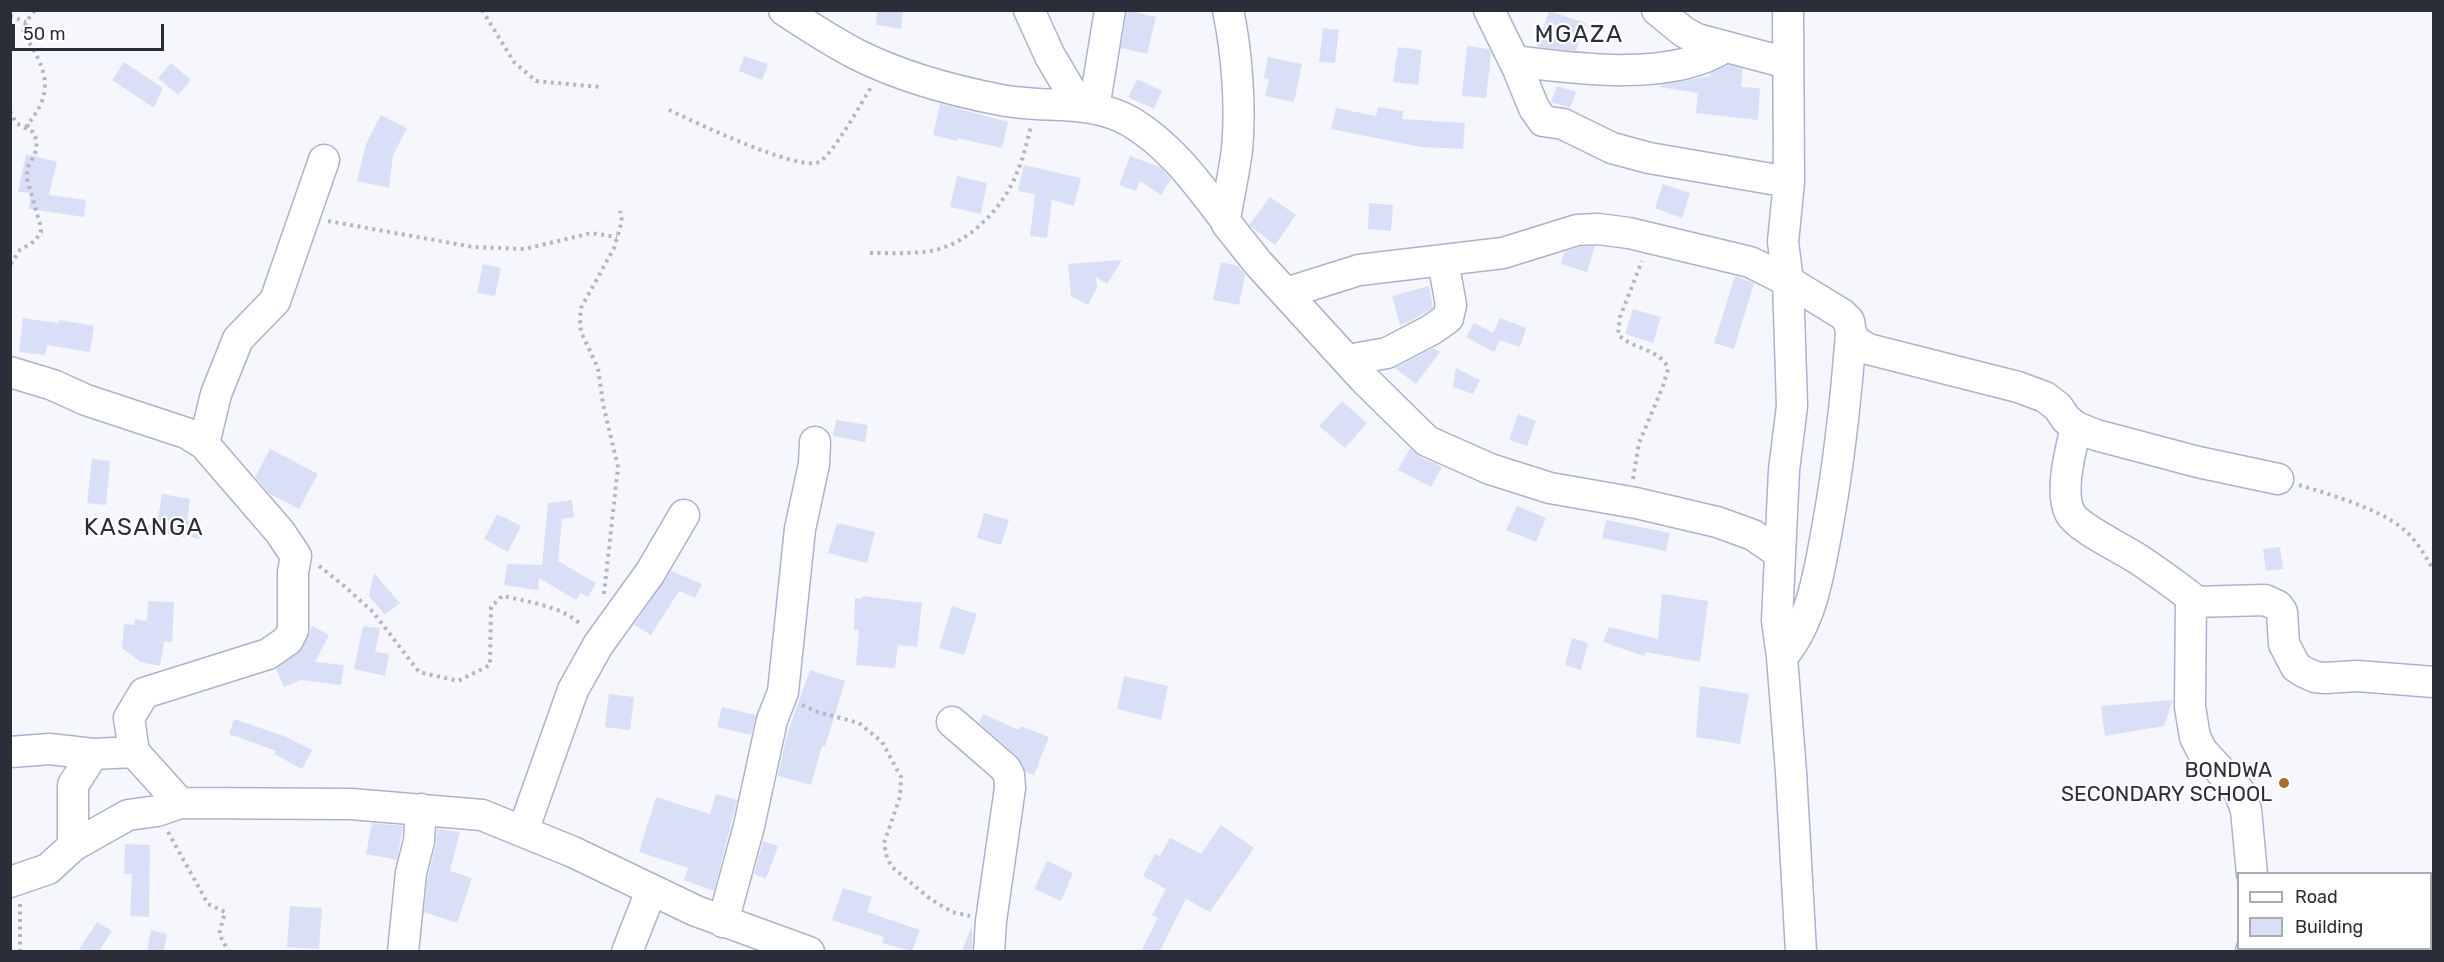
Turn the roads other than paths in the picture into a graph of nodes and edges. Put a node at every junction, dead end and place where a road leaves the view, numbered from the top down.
1 (784, 10) edge
2 (1029, 10) edge
3 (1110, 10) edge
4 (1228, 10) edge
5 (1490, 10) edge
6 (1657, 10) edge
7 (1788, 10) edge
8 (1725, 47) junction
9 (1515, 61) junction
10 (1787, 63) junction
11 (1087, 106) junction
12 (324, 160) dead end
13 (1789, 182) junction
14 (1225, 219) junction
15 (1443, 261) junction
16 (1788, 281) junction
17 (1286, 293) junction
18 (1851, 333) junction
19 (1348, 360) junction
20 (10, 372) edge
21 (2076, 427) junction
22 (815, 442) dead end
23 (204, 444) junction
24 (2278, 479) road end
25 (684, 515) dead end
26 (1779, 553) junction
27 (2192, 602) junction
28 (1782, 657) junction
29 (2433, 682) edge
30 (952, 722) dead end
31 (10, 752) edge
32 (134, 752) junction
33 (93, 754) junction
34 (168, 807) junction
35 (422, 809) junction
36 (523, 831) junction
37 (73, 846) junction
38 (2252, 872) edge
39 (16, 880) edge
40 (651, 891) junction
41 (723, 922) junction
42 (403, 951) edge
43 (627, 951) edge
44 (809, 951) edge
45 (989, 951) edge
46 (1802, 951) edge

1 - 11 street
2 - 11 street
3 - 11 street
4 - 14 street
5 - 9 street
6 - 8 street
7 - 10 street
8 - 9 street
8 - 10 street
9 - 13 street
10 - 13 street
11 - 14 street
12 - 23 street
13 - 16 street
14 - 17 street
15 - 16 street
15 - 17 street
15 - 19 street
16 - 18 street
16 - 26 street
17 - 19 street
18 - 21 street
18 - 28 street
19 - 26 street
20 - 23 street
21 - 24 street
21 - 27 street
22 - 41 street
23 - 32 street
25 - 36 street
26 - 28 street
27 - 29 street
27 - 38 street
28 - 46 street
30 - 45 street
31 - 33 street
32 - 33 street
32 - 34 street
33 - 37 street
34 - 35 street
34 - 37 street
35 - 36 street
35 - 42 street
36 - 40 street
37 - 39 street
40 - 41 street
40 - 43 street
41 - 44 street

